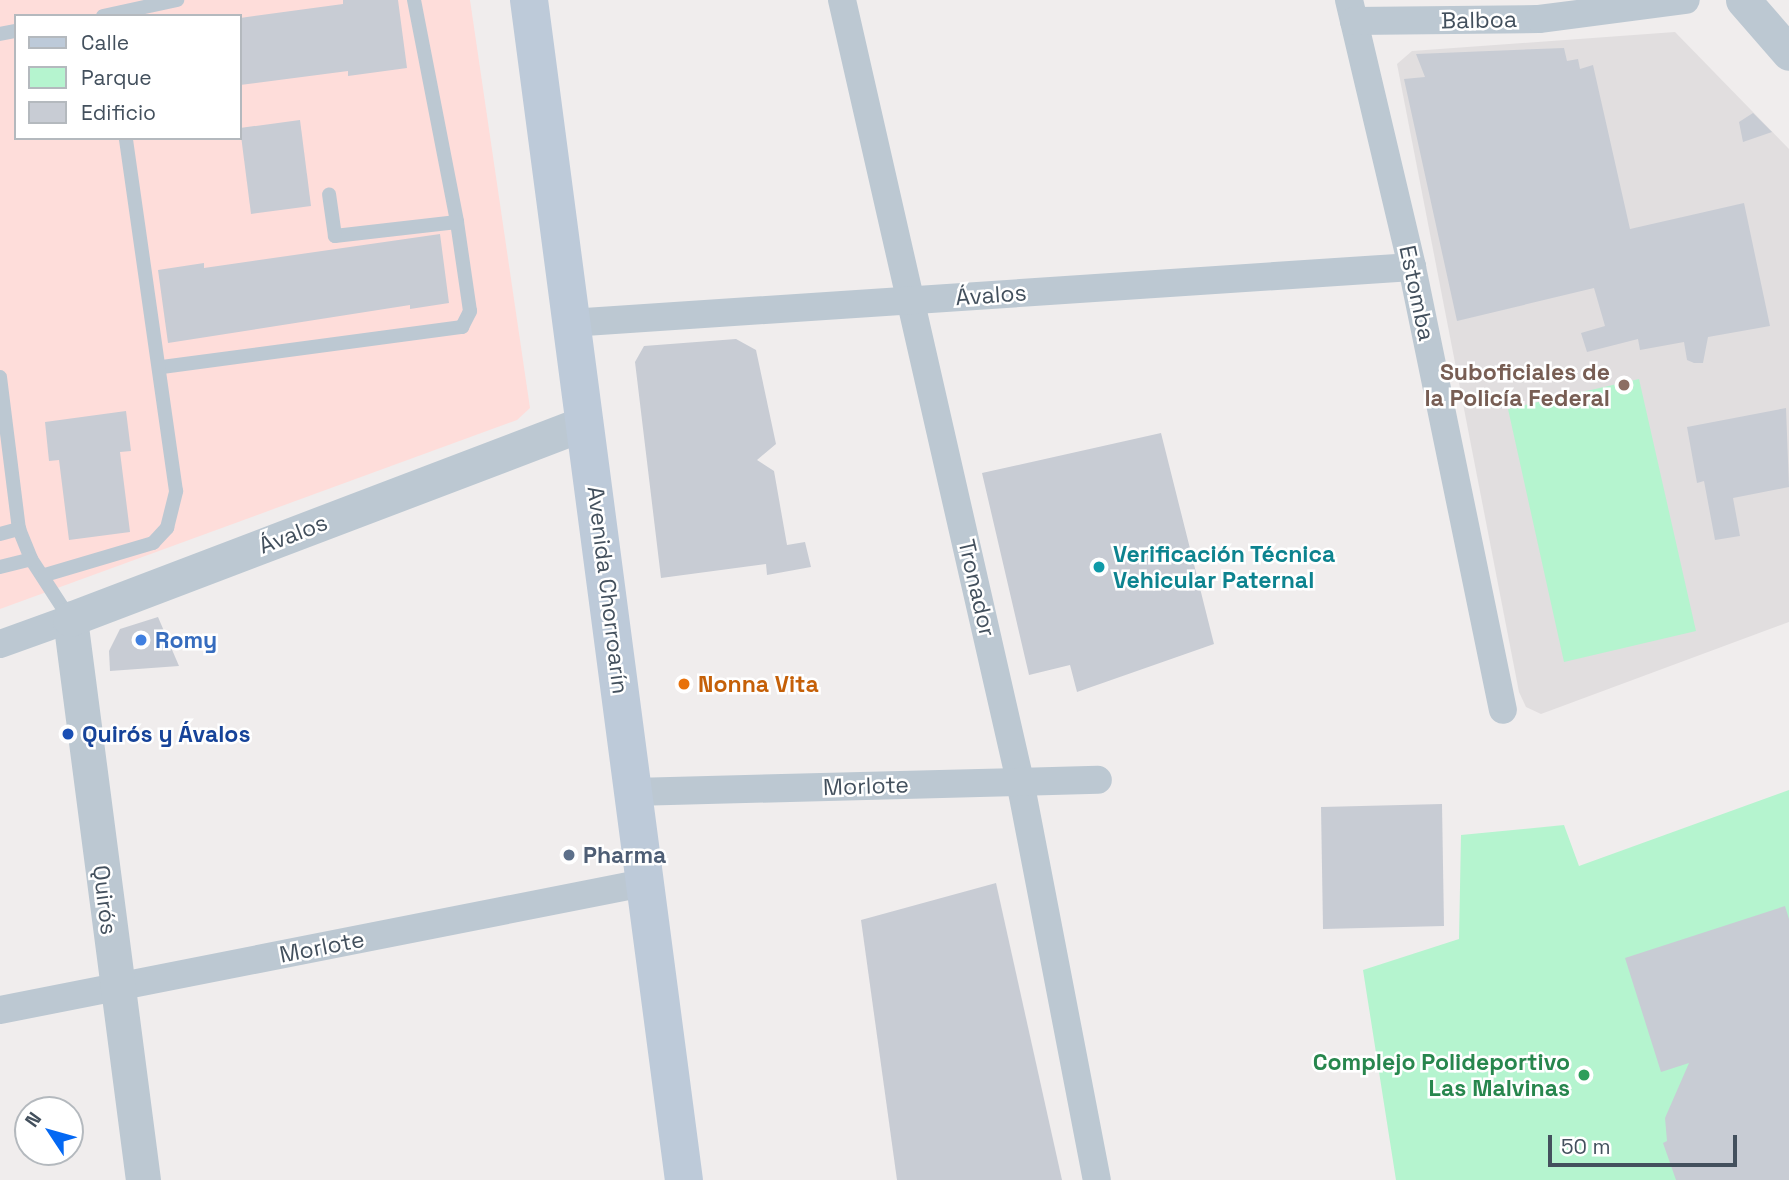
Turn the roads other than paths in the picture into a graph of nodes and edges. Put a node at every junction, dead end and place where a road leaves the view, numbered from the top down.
1 (177, 0) edge
2 (414, 0) edge
3 (529, 0) edge
4 (842, 0) edge
5 (1686, 0) edge
6 (1743, 0) edge
7 (1352, 10) edge
8 (112, 14) edge
9 (1789, 53) edge
10 (126, 140) edge
11 (330, 194) dead end
12 (457, 222) junction
13 (1412, 267) junction
14 (913, 300) junction
15 (570, 323) junction
16 (162, 367) junction
17 (0, 377) edge
18 (585, 423) junction
19 (19, 528) junction
20 (0, 534) edge
21 (31, 559) junction
22 (0, 567) edge
23 (45, 575) junction
24 (70, 619) junction
25 (0, 645) edge
26 (1503, 710) dead end
27 (1098, 780) dead end
28 (1020, 781) junction
29 (634, 792) junction
30 (644, 883) junction
31 (116, 988) junction
32 (0, 1010) edge
33 (143, 1180) edge
34 (684, 1180) edge
35 (1097, 1180) edge

1 - 8 lane
2 - 12 lane
3 - 15 main road, Avenida Chorroarín
4 - 14 street, Tronador
5 - 7 street, Balboa
6 - 9 street
7 - 13 street, Estomba
10 - 16 lane
11 - 12 lane
12 - 16 lane
13 - 14 street, Ávalos
13 - 26 street, Estomba
14 - 15 street, Ávalos
14 - 28 street, Tronador
15 - 18 main road, Avenida Chorroarín
16 - 23 lane
17 - 19 lane
18 - 24 street, Ávalos
18 - 29 main road, Avenida Chorroarín
19 - 20 lane
19 - 21 lane
21 - 22 lane
21 - 23 lane
23 - 24 lane
24 - 25 street, Ávalos
24 - 31 street, Quirós
27 - 28 street, Morlote
28 - 29 street, Morlote
28 - 35 street, Tronador
29 - 30 main road, Avenida Chorroarín
30 - 31 street, Morlote
30 - 34 main road, Avenida Chorroarín
31 - 32 street, Morlote
31 - 33 street, Quirós

